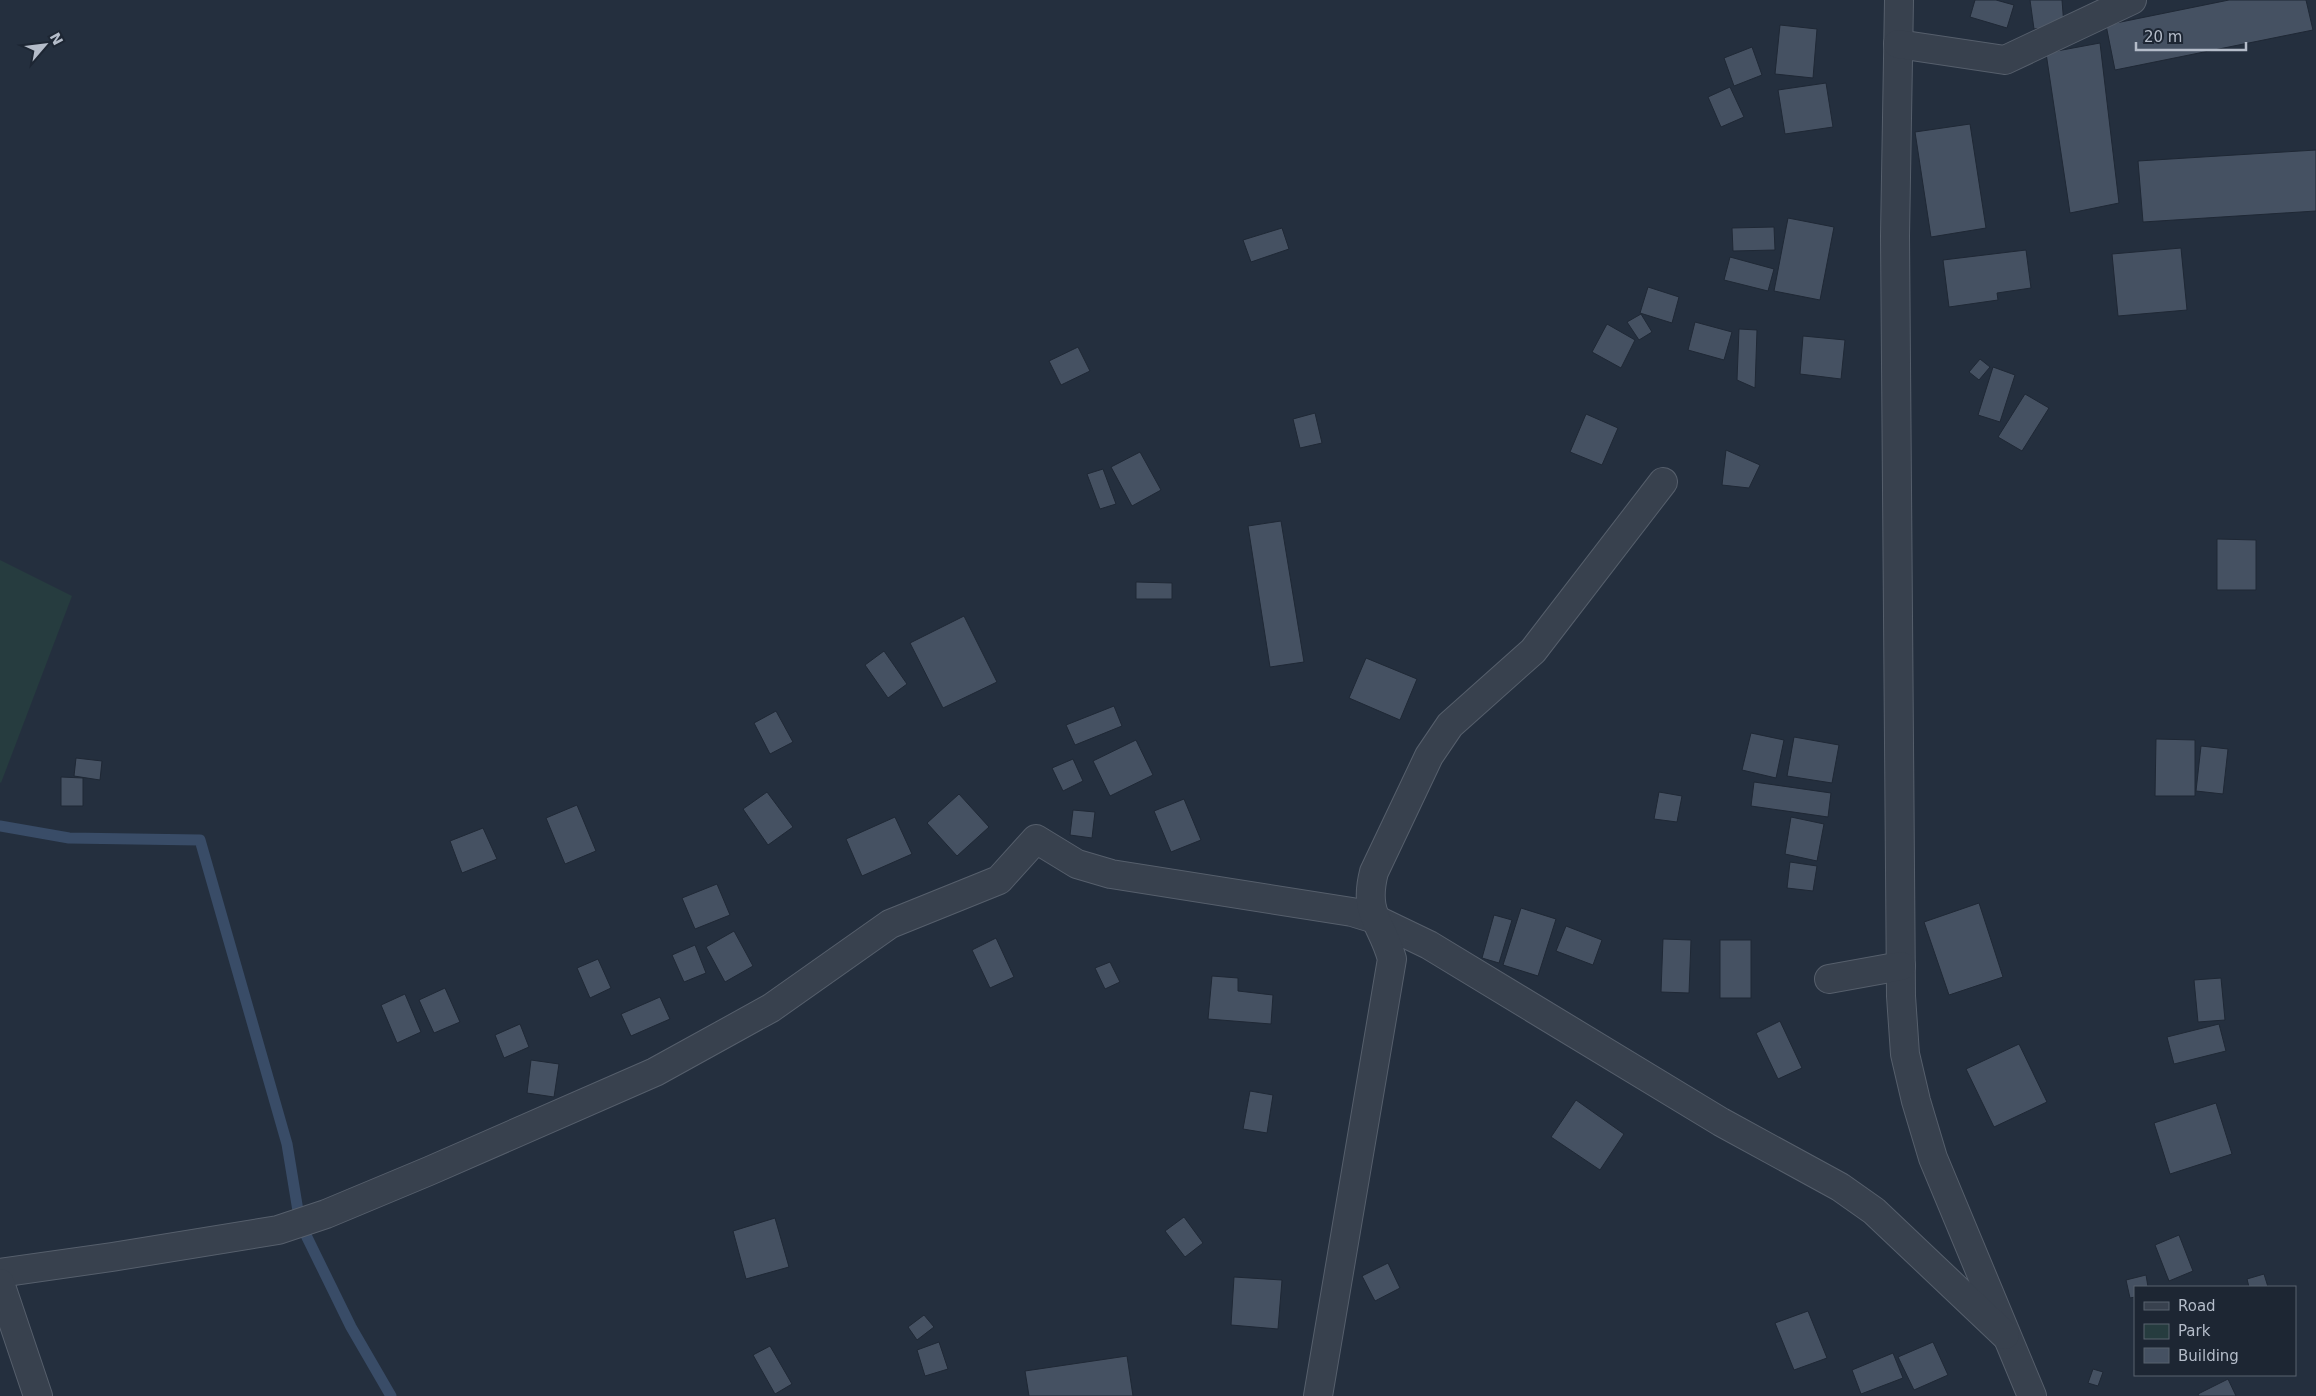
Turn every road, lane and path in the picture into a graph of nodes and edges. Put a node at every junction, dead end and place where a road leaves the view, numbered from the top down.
1 (1899, 0) edge
2 (2132, 0) edge
3 (1898, 44) junction
4 (1663, 482) dead end
5 (1375, 919) junction
6 (1901, 966) junction
7 (1829, 979) dead end
8 (0, 1273) edge
9 (0, 1283) edge
10 (2005, 1335) junction
11 (38, 1396) edge
12 (1318, 1396) edge
13 (2032, 1396) edge

1 - 3 street
2 - 3 street
3 - 6 street
4 - 5 street
5 - 8 street
5 - 10 street
5 - 12 street
6 - 7 street
6 - 10 street
9 - 11 street
10 - 13 street

